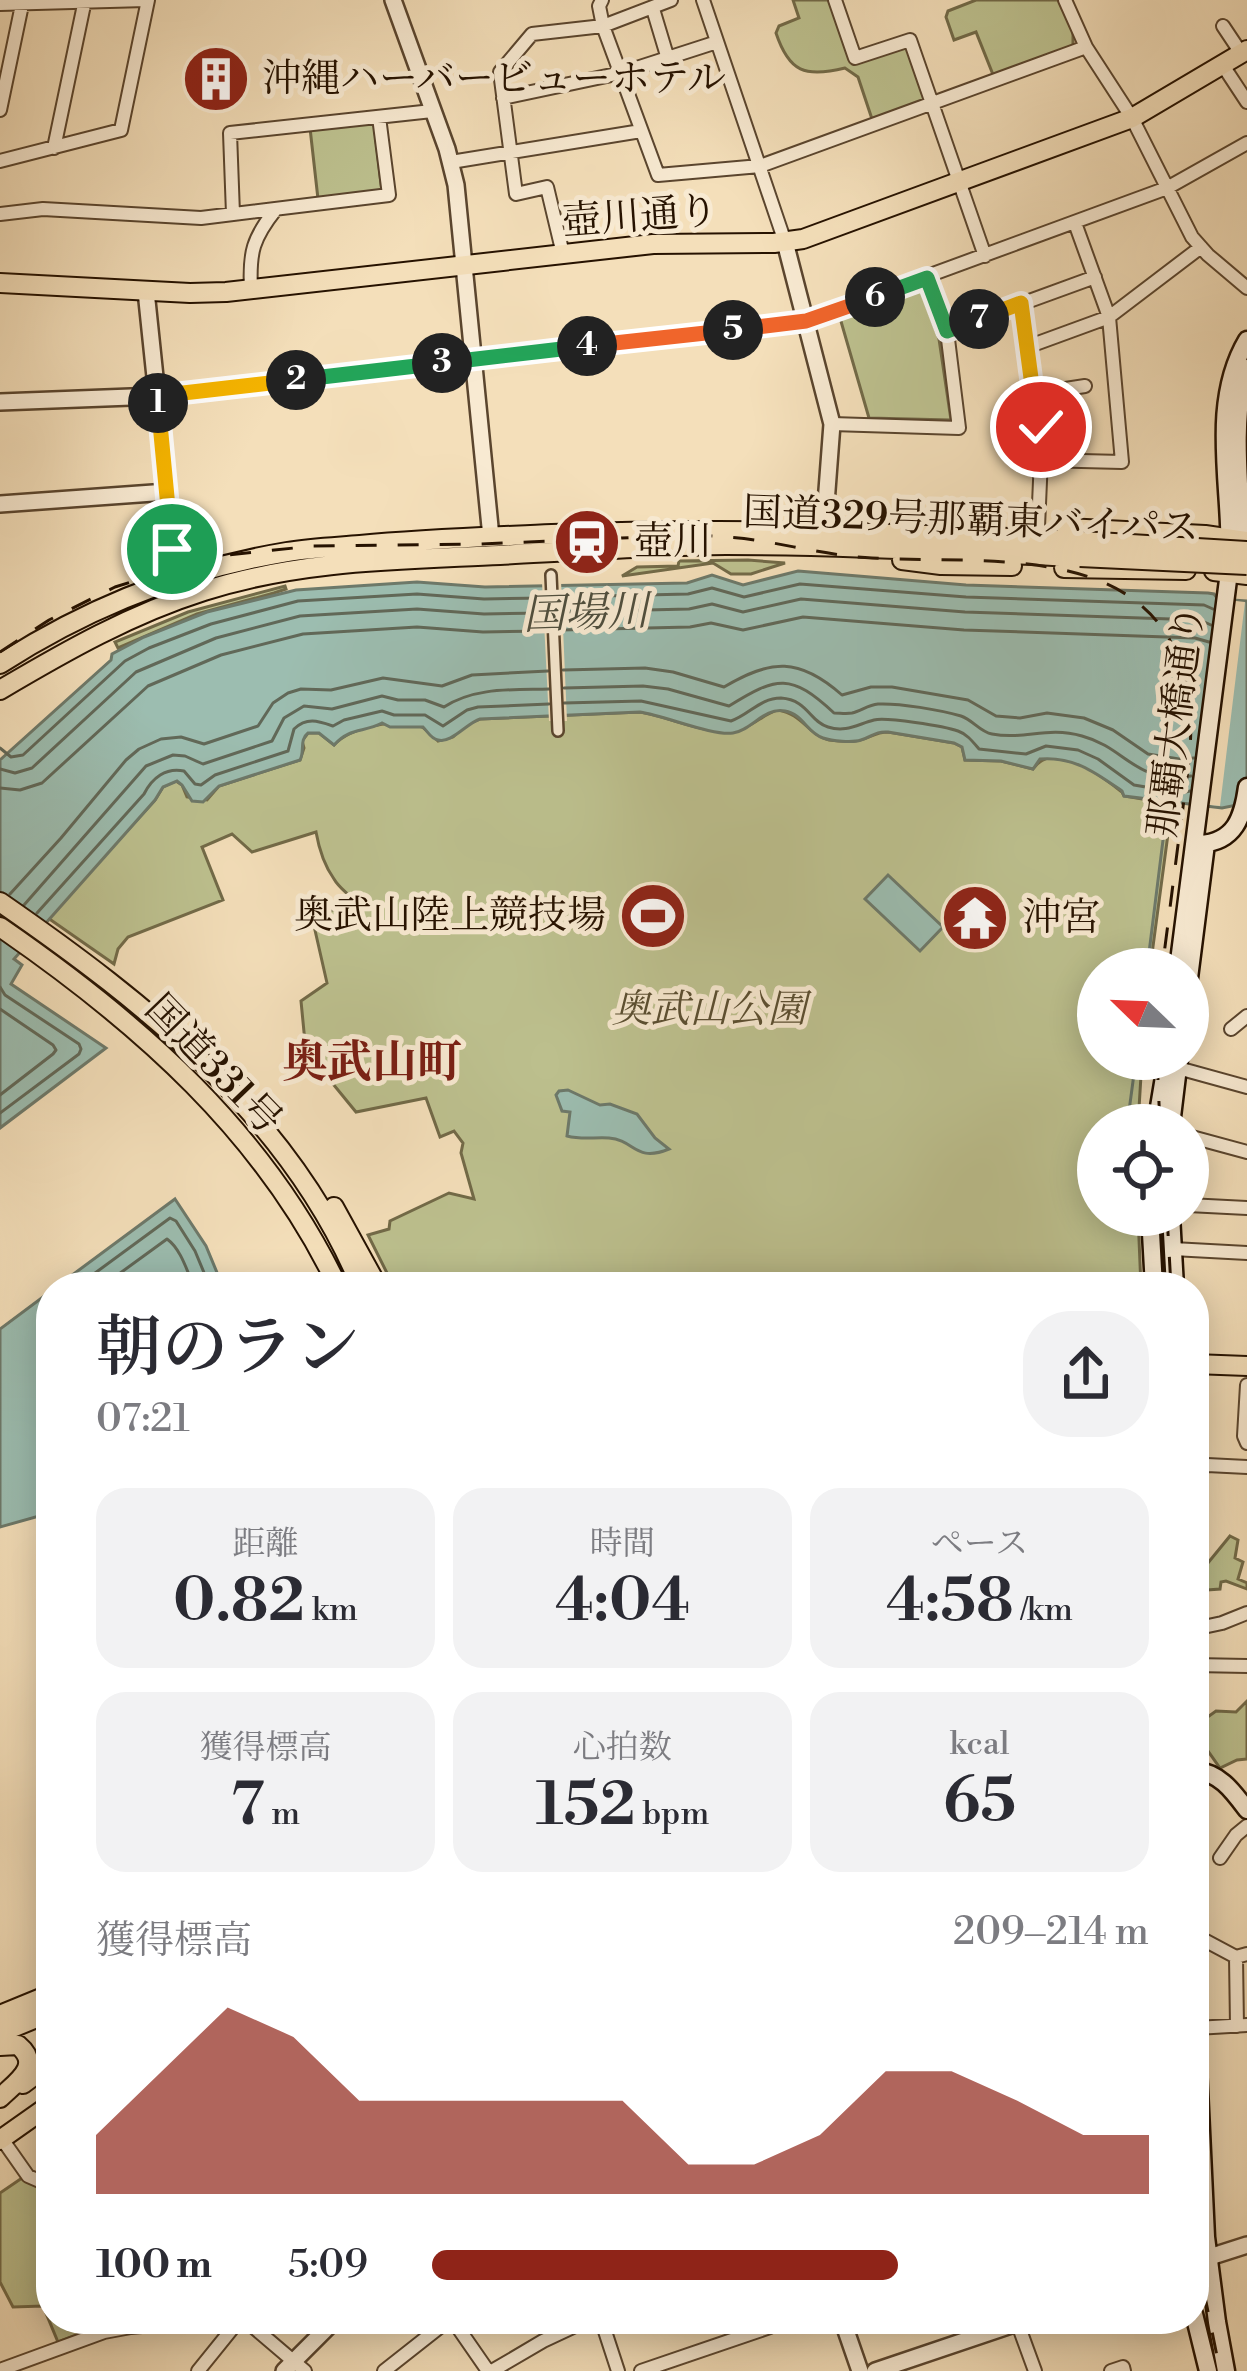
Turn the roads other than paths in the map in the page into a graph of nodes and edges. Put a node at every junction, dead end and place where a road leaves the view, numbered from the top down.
1 (147, 0) edge
2 (393, 0) edge
3 (602, 0) edge
4 (671, 0) edge
5 (703, 0) edge
6 (835, 0) edge
7 (1065, 0) edge
8 (85, 1) edge
9 (23, 2) edge
10 (0, 4) edge
11 (652, 9) junction
12 (603, 26) junction
13 (1223, 26) dead end
14 (717, 42) junction
15 (1086, 47) junction
16 (1244, 52) edge
17 (668, 59) junction
18 (1222, 64) junction
19 (621, 74) junction
20 (503, 98) junction
21 (1247, 102) edge
22 (932, 103) junction
23 (0, 110) edge
24 (433, 111) junction
25 (380, 117) junction
26 (1132, 118) junction
27 (641, 131) junction
28 (1247, 142) edge
29 (54, 148) junction
30 (510, 154) junction
31 (0, 161) edge
32 (451, 162) junction
33 (760, 166) junction
34 (958, 182) junction
35 (1167, 188) junction
36 (276, 209) junction
37 (0, 214) edge
38 (233, 214) junction
39 (1076, 223) junction
40 (785, 242) junction
41 (1201, 247) junction
42 (562, 254) junction
43 (985, 256) junction
44 (464, 265) junction
45 (1095, 277) junction
46 (927, 278) junction
47 (0, 283) edge
48 (1247, 288) edge
49 (251, 289) junction
50 (146, 291) junction
51 (1021, 303) junction
52 (1109, 317) junction
53 (806, 321) junction
54 (947, 331) junction
55 (1247, 340) edge
56 (1027, 347) junction
57 (474, 359) junction
58 (1247, 368) edge
59 (1085, 386) dead end
60 (1033, 394) junction
61 (157, 396) junction
62 (0, 402) edge
63 (832, 424) junction
64 (1041, 460) junction
65 (167, 492) junction
66 (0, 504) edge
67 (1038, 527) junction
68 (830, 536) junction
69 (1243, 541) edge
70 (492, 546) junction
71 (1081, 549) junction
72 (1243, 570) edge
73 (551, 578) dead end
74 (180, 589) junction
75 (0, 664) edge
76 (0, 689) edge
77 (558, 726) dead end
78 (1247, 787) edge
79 (1240, 825) edge
80 (1200, 844) junction
81 (0, 902) edge
82 (0, 926) edge
83 (36, 940) junction
84 (1182, 948) edge
85 (1191, 948) edge
86 (1247, 1016) edge
87 (1247, 1034) edge
88 (1209, 1074) edge
89 (1247, 1087) edge
90 (1209, 1142) edge
91 (1247, 1152) edge
92 (287, 1155) junction
93 (1209, 1206) edge
94 (1247, 1208) edge
95 (1151, 1236) edge
96 (1172, 1236) edge
97 (1173, 1250) junction
98 (1247, 1253) edge
99 (330, 1272) edge
100 (354, 1272) edge
101 (370, 1272) edge
102 (1153, 1272) edge
103 (1174, 1272) edge
104 (1209, 1365) edge
105 (1247, 1366) edge
106 (1247, 1385) edge
107 (1247, 1443) edge
108 (1209, 1465) edge
109 (1247, 1467) edge
110 (1247, 1613) edge
111 (1209, 1626) edge
112 (1209, 1665) edge
113 (1247, 1666) edge
114 (1209, 1773) edge
115 (1247, 1810) edge
116 (1247, 1826) edge
117 (1220, 1858) dead end
118 (1209, 1942) edge
119 (1242, 1955) edge
120 (36, 2004) edge
121 (0, 2018) edge
122 (36, 2018) edge
123 (1242, 2026) edge
124 (1209, 2027) edge
125 (36, 2029) edge
126 (0, 2033) edge
127 (0, 2046) edge
128 (36, 2074) edge
129 (0, 2100) edge
130 (36, 2105) edge
131 (36, 2114) edge
132 (1, 2136) edge
133 (36, 2179) edge
134 (1247, 2245) edge
135 (1209, 2257) edge
136 (1209, 2295) edge
137 (100, 2334) edge
138 (229, 2334) edge
139 (258, 2334) edge
140 (323, 2334) edge
141 (432, 2334) edge
142 (462, 2334) edge
143 (561, 2334) edge
144 (606, 2334) edge
145 (749, 2334) edge
146 (847, 2334) edge
147 (981, 2334) edge
148 (1025, 2334) edge
149 (1199, 2334) edge
150 (28, 2366) edge
151 (294, 2368) edge
152 (0, 2370) edge
153 (198, 2371) edge
154 (384, 2371) edge
155 (490, 2371) edge
156 (618, 2371) edge
157 (641, 2371) edge
158 (860, 2371) edge
159 (875, 2371) edge
160 (1035, 2371) edge
161 (1111, 2371) edge
162 (1124, 2371) edge
163 (1208, 2371) edge
164 (1226, 2371) edge

1 - 8 street
1 - 29 street
2 - 24 street
3 - 12 street
4 - 11 street
5 - 14 street
6 - 22 street
7 - 15 street
8 - 9 street
8 - 29 street
9 - 10 street
9 - 23 street
11 - 12 street
11 - 17 street
12 - 19 street
12 - 20 street
13 - 16 street
14 - 17 street
14 - 33 street
15 - 22 street
15 - 26 street
16 - 18 main road, 壺川通り
17 - 19 street
18 - 21 street
18 - 26 main road, 壺川通り
19 - 20 street
19 - 27 street
20 - 30 street
22 - 33 street
22 - 34 street
24 - 25 street
24 - 32 street
25 - 36 street
25 - 38 street
26 - 34 main road, 壺川通り
26 - 35 street
27 - 30 street
27 - 33 street
28 - 35 street
29 - 31 street
30 - 32 street
30 - 42 street
32 - 44 street
33 - 40 street
34 - 40 main road, 壺川通り
34 - 43 street
35 - 39 street
35 - 41 street
36 - 38 street
36 - 49 street
37 - 38 street
39 - 43 street
39 - 45 street
40 - 42 main road, 壺川通り
40 - 53 street
41 - 48 street
41 - 52 street
42 - 44 main road, 壺川通り
43 - 46 street
44 - 49 main road, 壺川通り
44 - 57 street
45 - 51 street
45 - 52 street
46 - 53 street
46 - 54 street
47 - 50 main road, 壺川通り
49 - 50 main road, 壺川通り
50 - 61 street
51 - 54 street
51 - 56 street
52 - 56 street
52 - 64 street
53 - 57 street
53 - 63 street
54 - 63 street
55 - 69 main road, 那覇大橋通り
56 - 60 street
57 - 61 street
57 - 70 street
58 - 69 main road, 那覇大橋通り
59 - 60 street
60 - 64 street
61 - 62 street
61 - 65 street
63 - 68 street
64 - 67 street
65 - 66 street
65 - 74 street
67 - 68 main road
67 - 69 main road
68 - 70 main road, 国道329号那覇東バイパス
68 - 71 main road, 国道329号那覇東バイパス
68 - 72 main road
69 - 71 main road, 国道329号那覇東バイパス, bridge
69 - 72 main road, 那覇大橋通り
70 - 74 main road, 国道329号那覇東バイパス
71 - 72 main road, 国道329号那覇東バイパス, bridge
72 - 80 main road, 那覇大橋通り
73 - 77 street
74 - 75 main road, 国道329号那覇東バイパス
74 - 76 main road, 国道329号那覇東バイパス
78 - 79 main road
79 - 80 main road
80 - 84 main road, 那覇大橋通り
80 - 85 main road, 那覇大橋通り
81 - 83 main road, 国道331号
82 - 83 main road, 国道331号
83 - 92 main road, 国道331号
83 - 99 main road, 国道331号
86 - 87 street
88 - 89 street
90 - 91 street
92 - 100 main road, 国道331号
92 - 101 main road, 国道331号
93 - 94 street
95 - 102 main road
96 - 97 main road
97 - 98 street
97 - 103 main road
104 - 105 main road
106 - 107 street
108 - 109 street
110 - 111 street
112 - 113 street
114 - 115 main road
116 - 117 street
118 - 119 street
119 - 123 street
120 - 121 main road
122 - 126 main road
123 - 124 street
125 - 127 main road
127 - 129 main road
128 - 129 main road
130 - 132 main road
131 - 132 main road
132 - 133 street
134 - 135 street
136 - 164 main road
137 - 150 street
138 - 153 street
139 - 151 street
140 - 151 street
141 - 154 street
142 - 155 street
143 - 155 street
144 - 156 street
145 - 157 street
146 - 158 street
147 - 159 street
148 - 160 street
149 - 163 main road
150 - 152 street
161 - 162 street

